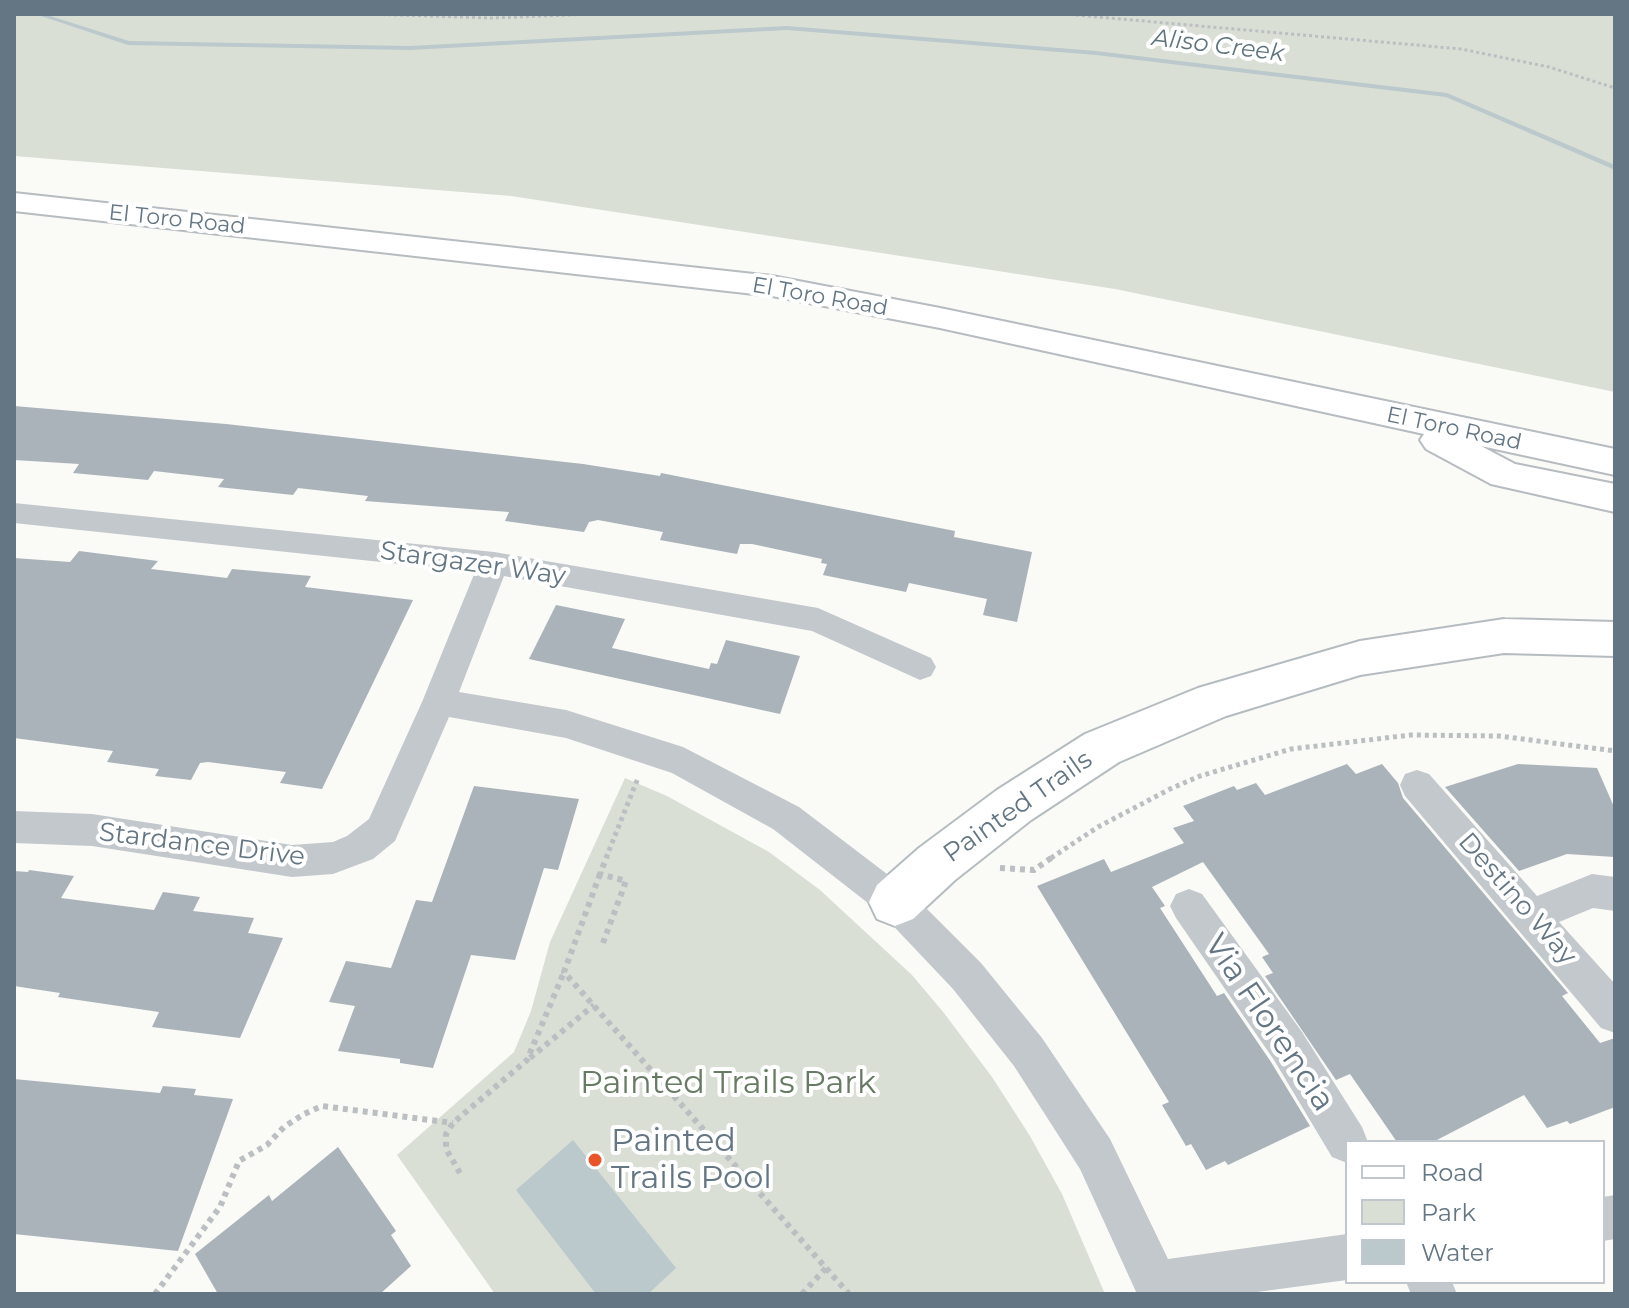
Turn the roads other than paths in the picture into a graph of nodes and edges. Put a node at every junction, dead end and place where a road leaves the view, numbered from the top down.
1 (14, 202) edge
2 (1403, 418) junction
3 (1615, 462) edge
4 (1615, 498) edge
5 (14, 513) edge
6 (494, 563) junction
7 (1615, 639) edge
8 (920, 667) dead end
9 (439, 702) junction
10 (1417, 785) dead end
11 (14, 827) edge
12 (1615, 894) edge
13 (895, 902) junction
14 (1189, 906) dead end
15 (1532, 915) junction
16 (1615, 1014) edge
17 (1346, 1140) edge
18 (1345, 1257) edge
19 (1159, 1288) edge

1 - 2 main road, El Toro Road
2 - 3 main road, El Toro Road
2 - 4 main road
5 - 6 street, Stargazer Way
6 - 8 street, Stargazer Way
6 - 9 street
7 - 13 main road, Painted Trails
9 - 11 street, Stardance Drive
9 - 13 street
10 - 15 street, Destino Way
12 - 15 street
13 - 19 street
14 - 17 street, Via Florencia
15 - 16 street, Destino Way
18 - 19 street

